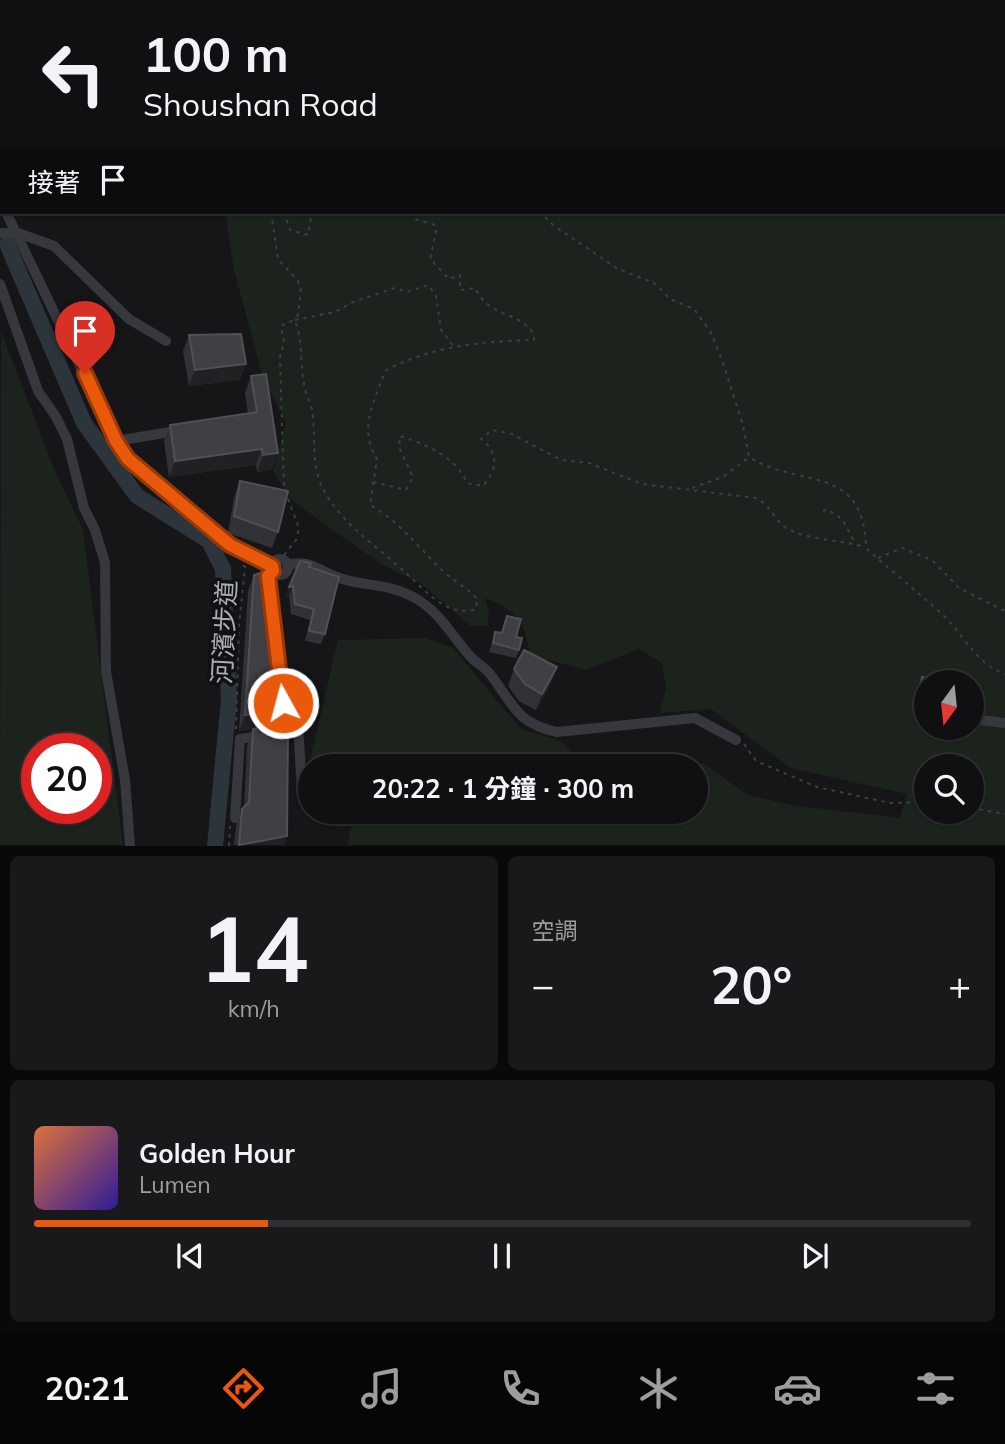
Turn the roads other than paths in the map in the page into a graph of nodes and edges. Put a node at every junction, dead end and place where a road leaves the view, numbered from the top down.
1 (7, 214) edge
2 (0, 233) edge
3 (18, 233) junction
4 (0, 284) edge
5 (166, 341) dead end
6 (191, 429) edge
7 (116, 441) junction
8 (278, 565) junction
9 (280, 676) junction
10 (984, 720) edge
11 (1005, 723) edge
12 (736, 740) road end
13 (300, 754) edge
14 (233, 818) road end
15 (130, 845) edge

1 - 3 street
2 - 3 street
3 - 5 street
3 - 7 street
4 - 15 street
6 - 7 street
7 - 8 street
8 - 9 street
8 - 12 street
9 - 13 street
9 - 14 street
10 - 11 street

